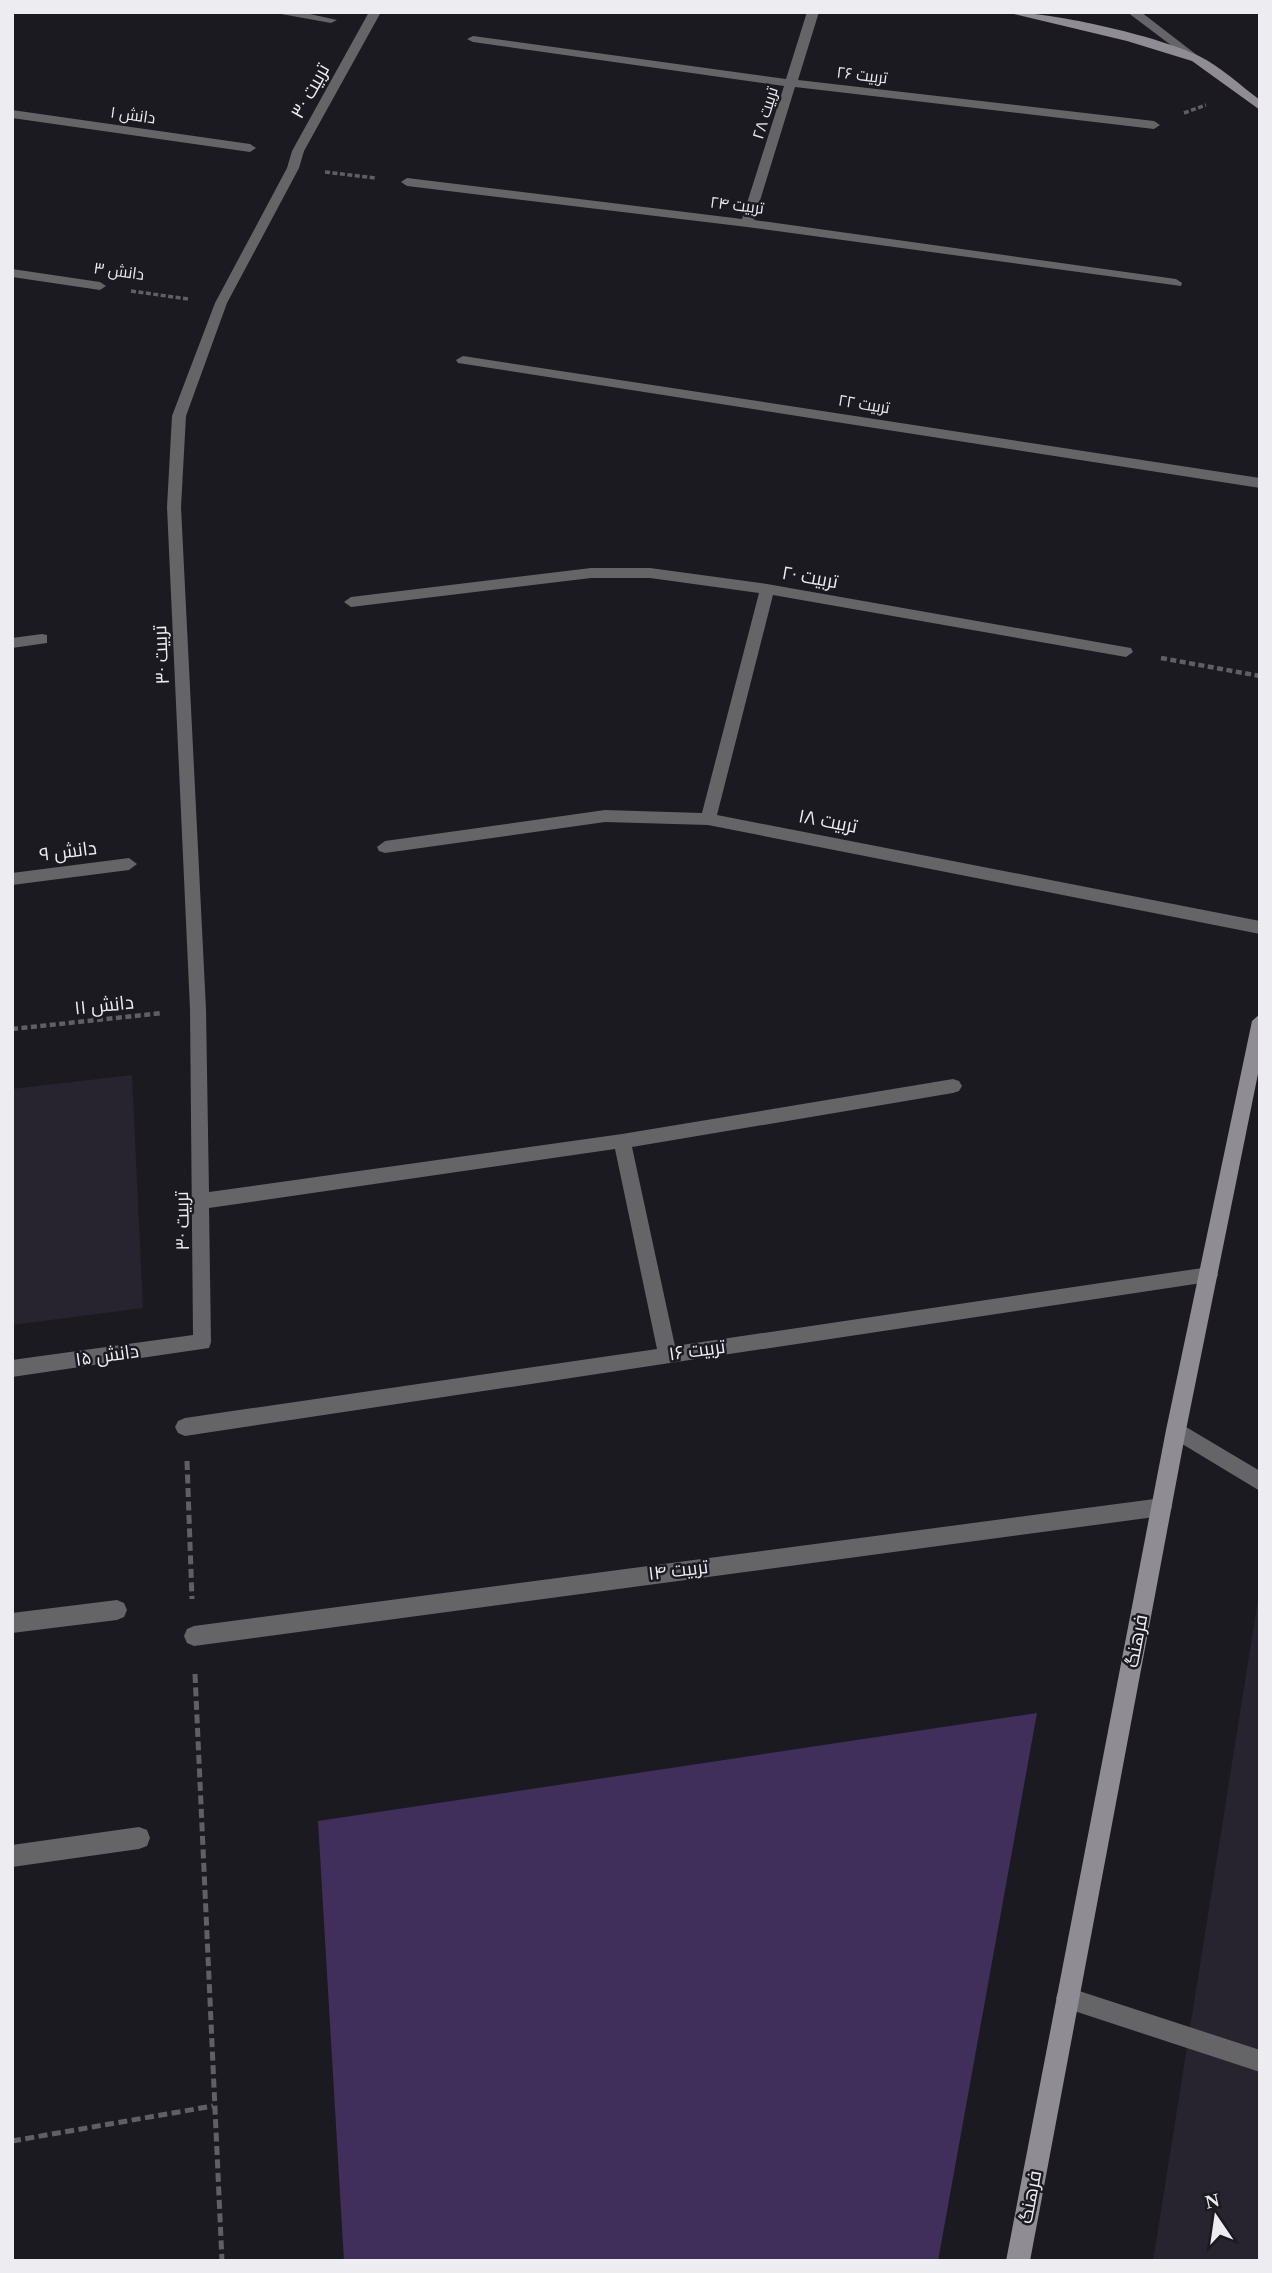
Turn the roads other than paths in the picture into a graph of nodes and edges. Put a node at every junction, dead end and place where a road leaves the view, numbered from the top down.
1 (276, 12) edge
2 (375, 12) edge
3 (813, 12) edge
4 (1012, 12) edge
5 (1133, 12) edge
6 (331, 20) dead end
7 (473, 39) dead end
8 (1196, 59) junction
9 (791, 83) junction
10 (1260, 106) edge
11 (12, 114) edge
12 (1154, 125) road end
13 (250, 148) dead end
14 (407, 182) road end
15 (747, 223) junction
16 (12, 273) edge
17 (1176, 283) dead end
18 (100, 286) road end
19 (463, 360) dead end
20 (1260, 483) edge
21 (767, 589) junction
22 (351, 603) dead end
23 (42, 639) dead end
24 (12, 643) edge
25 (1126, 652) road end
26 (708, 819) junction
27 (385, 847) dead end
28 (130, 864) dead end
29 (12, 879) edge
30 (1260, 928) edge
31 (1260, 1021) edge
32 (953, 1086) dead end
33 (622, 1140) junction
34 (201, 1201) junction
35 (1209, 1275) junction
36 (202, 1342) joint
37 (667, 1354) junction
38 (12, 1369) edge
39 (186, 1427) road end
40 (1176, 1430) junction
41 (1260, 1482) edge
42 (1162, 1507) junction
43 (117, 1610) dead end
44 (12, 1623) edge
45 (194, 1636) road end
46 (139, 1838) dead end
47 (12, 1856) edge
48 (1067, 1998) junction
49 (1260, 2061) edge
50 (1018, 2261) edge

1 - 6 street
2 - 34 street, تربیت ۳۰
3 - 9 street, تربیت ۲۸
4 - 8 main road
5 - 8 street
7 - 9 street, تربیت ۲۶
8 - 10 main road
9 - 12 street, تربیت ۲۶
9 - 15 street, تربیت ۲۸
11 - 13 street, دانش ۱
14 - 15 street, تربیت ۲۴
15 - 17 street, تربیت ۲۴
16 - 18 street, دانش ۳
19 - 20 street, تربیت ۲۲
21 - 22 street, تربیت ۲۰
21 - 25 street, تربیت ۲۰
21 - 26 street
23 - 24 street
26 - 27 street, تربیت ۱۸
26 - 30 street, تربیت ۱۸
28 - 29 street, دانش ۹
31 - 35 main road, فرهنگ
32 - 33 street
33 - 34 street
33 - 37 street
34 - 36 street, تربیت ۳۰
35 - 37 street, تربیت ۱۶
35 - 40 main road, فرهنگ
36 - 38 street, دانش ۱۵
37 - 39 street, تربیت ۱۶
40 - 41 street
40 - 42 main road, فرهنگ
42 - 45 street, تربیت ۱۴
42 - 48 main road, فرهنگ
43 - 44 street
46 - 47 street
48 - 49 street
48 - 50 main road, فرهنگ

